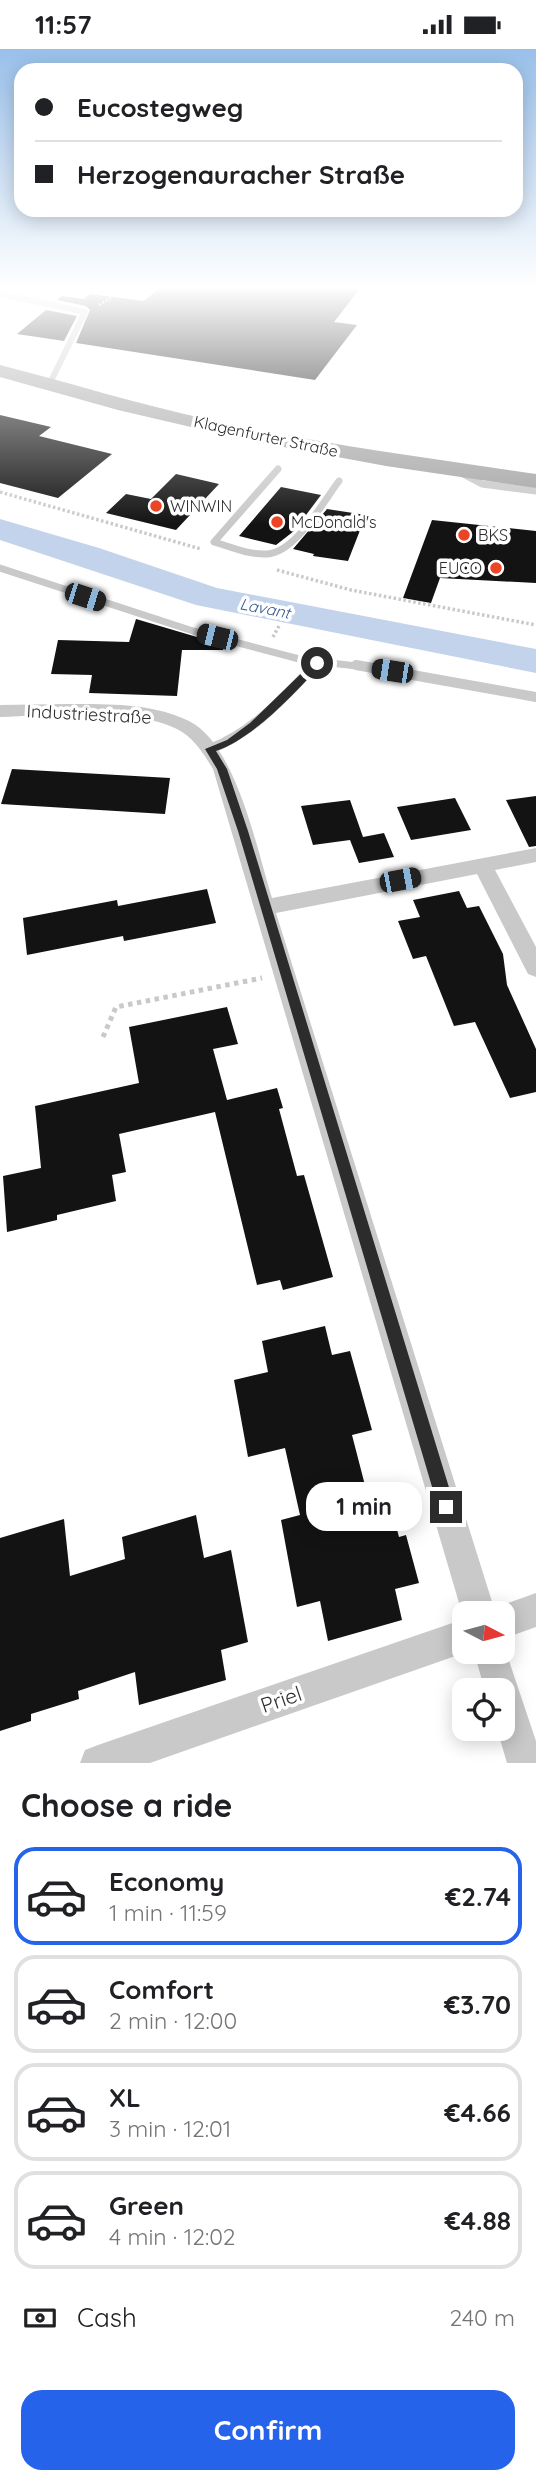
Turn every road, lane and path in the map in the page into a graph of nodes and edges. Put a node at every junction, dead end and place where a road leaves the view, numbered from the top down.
1 (58, 366) edge
2 (0, 371) edge
3 (49, 385) junction
4 (278, 469) dead end
5 (454, 469) junction
6 (339, 481) dead end
7 (536, 481) edge
8 (536, 491) edge
9 (0, 568) edge
10 (317, 663) junction
11 (536, 697) edge
12 (0, 711) edge
13 (210, 749) junction
14 (536, 855) edge
15 (482, 864) junction
16 (265, 907) junction
17 (536, 968) edge
18 (284, 974) junction
19 (103, 1037) dead end
20 (475, 1601) edge
21 (536, 1610) edge
22 (515, 1617) edge
23 (452, 1640) edge
24 (495, 1664) edge
25 (98, 1763) edge
26 (525, 1763) edge

1 - 3 lane
2 - 3 main road, Klagenfurter Straße
3 - 5 main road, Klagenfurter Straße
4 - 6 lane
5 - 7 main road, Klagenfurter Straße
5 - 8 lane
9 - 10 lane
10 - 11 lane
10 - 13 lane
12 - 13 street, Industriestraße
13 - 16 street, Industriestraße
14 - 15 street
15 - 16 street
15 - 17 street
16 - 18 street, Industriestraße
18 - 19 path
18 - 20 street, Industriestraße
21 - 22 street
23 - 25 street, Priel
24 - 26 street

